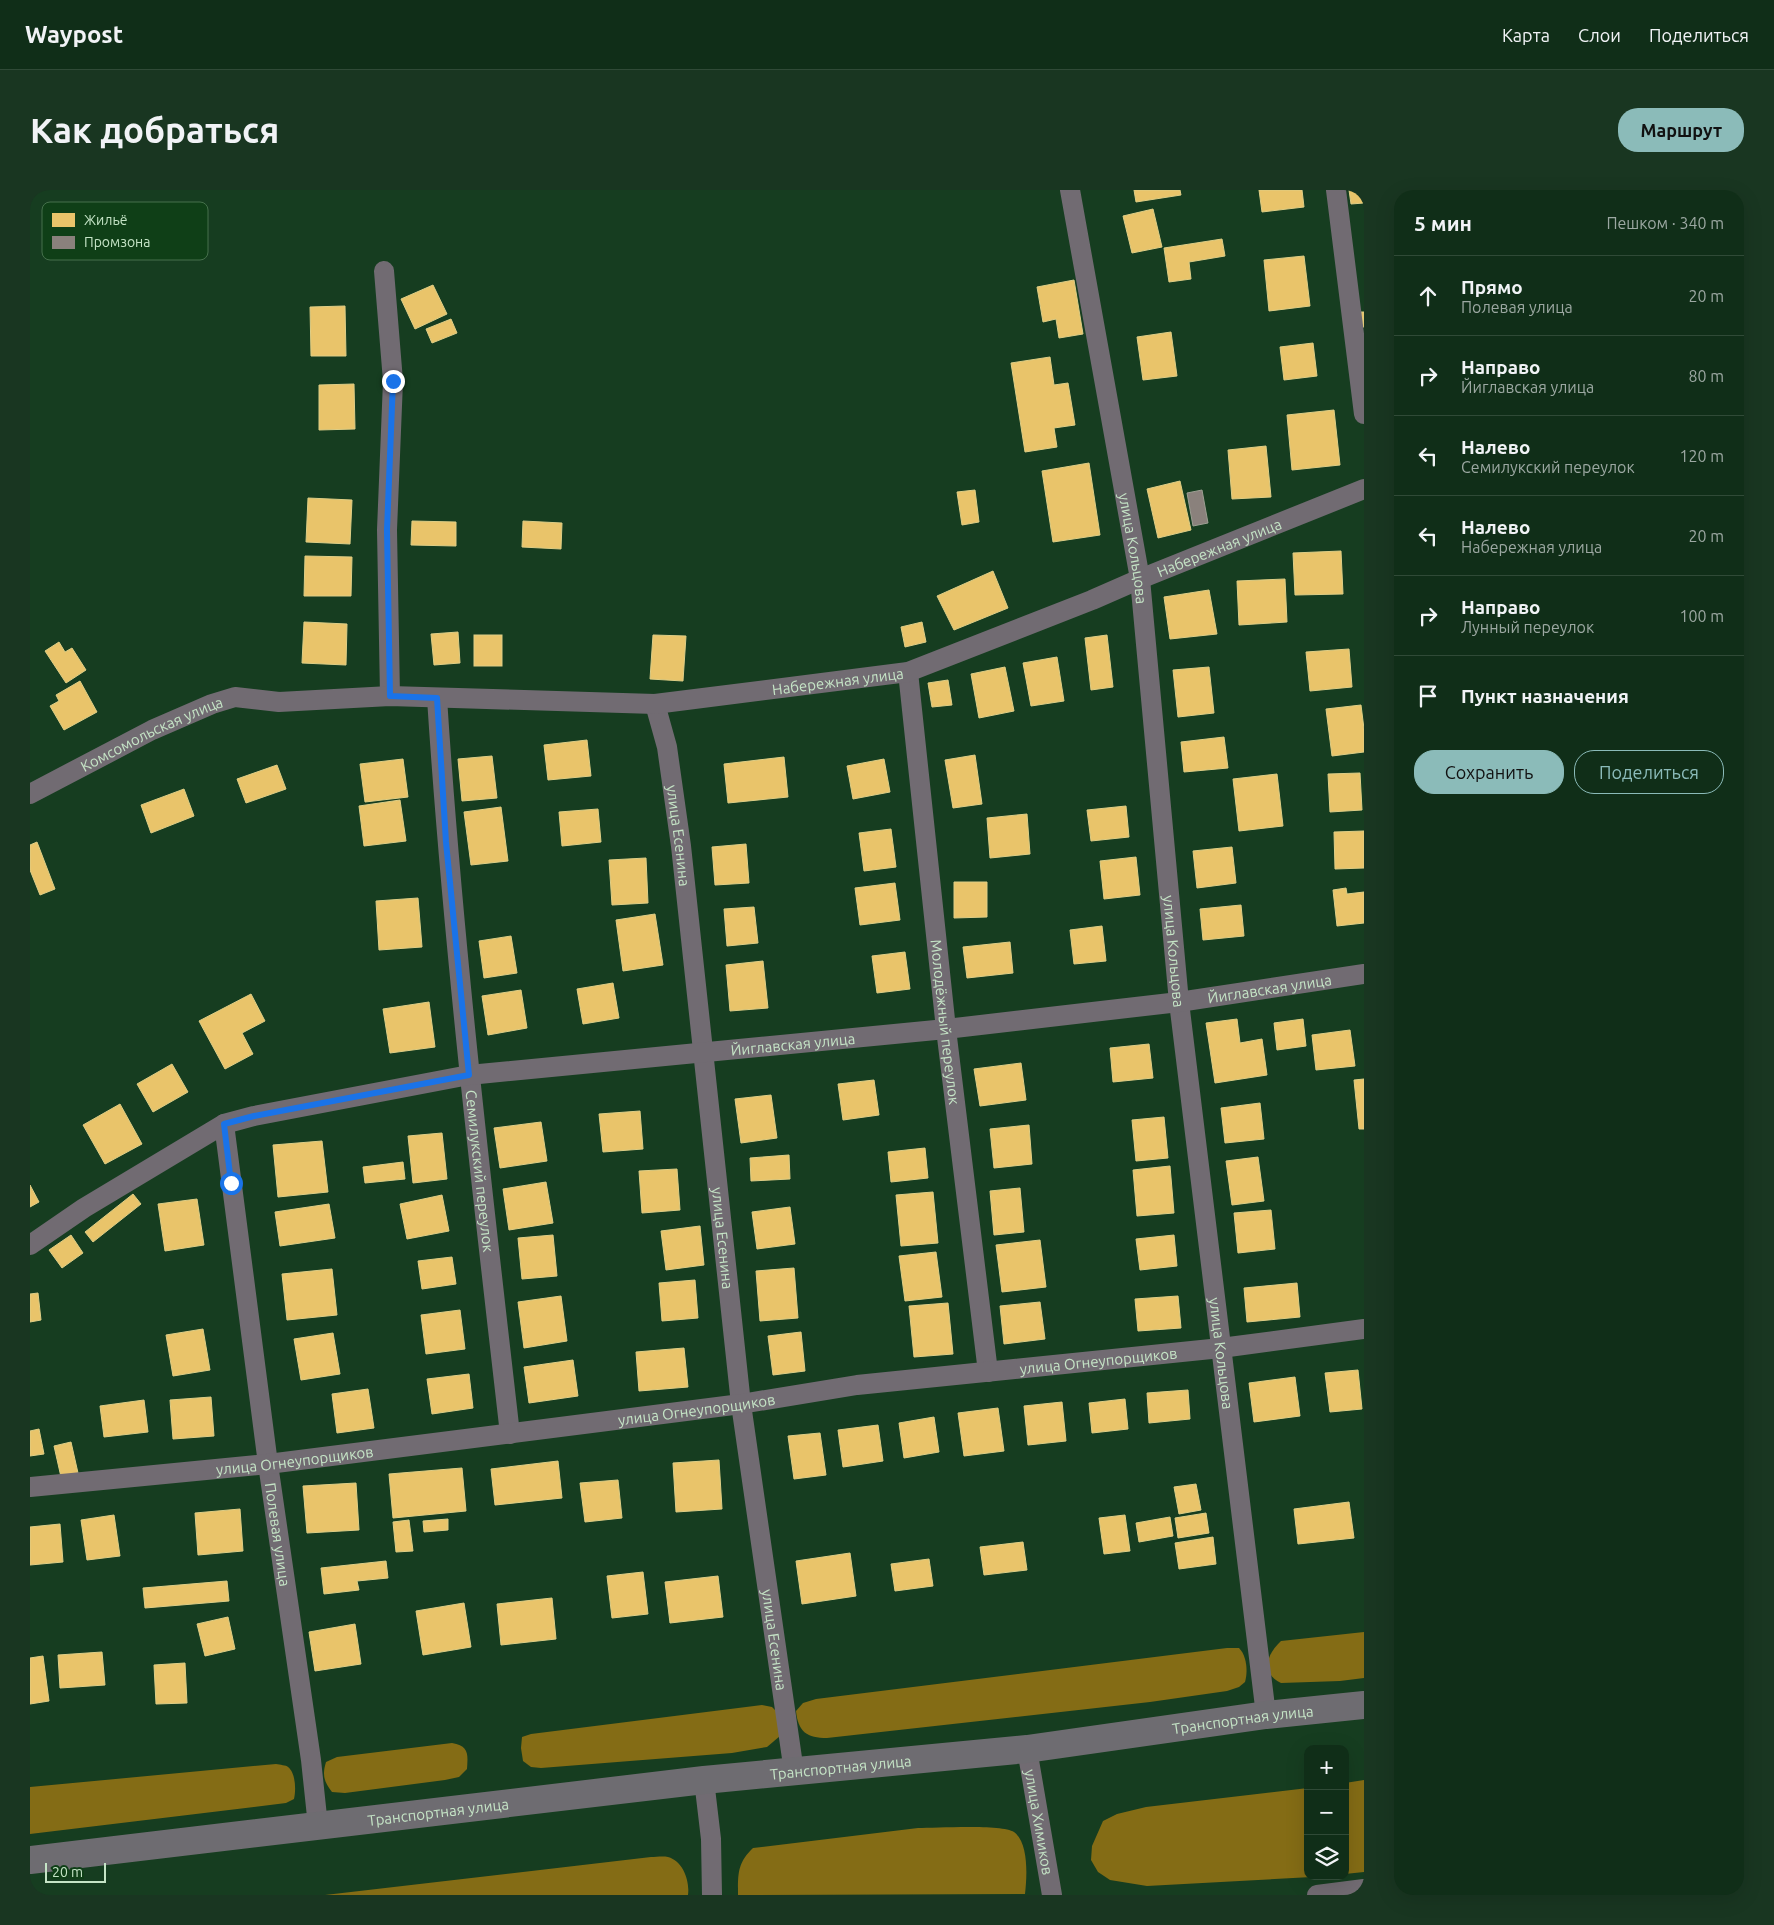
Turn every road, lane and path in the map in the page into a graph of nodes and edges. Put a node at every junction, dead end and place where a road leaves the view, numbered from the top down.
1 (1070, 190) edge
2 (1336, 190) edge
3 (384, 272) dead end
4 (1364, 414) edge
5 (1364, 490) edge
6 (1140, 579) junction
7 (908, 672) junction
8 (390, 696) junction
9 (437, 698) junction
10 (279, 702) joint
11 (655, 704) junction
12 (30, 794) edge
13 (1364, 974) edge
14 (1179, 1002) junction
15 (946, 1029) junction
16 (702, 1053) junction
17 (469, 1075) junction
18 (224, 1124) junction
19 (30, 1245) edge
20 (1364, 1329) edge
21 (1221, 1348) junction
22 (988, 1372) junction
23 (741, 1404) junction
24 (510, 1434) junction
25 (268, 1464) junction
26 (30, 1487) edge
27 (1364, 1705) edge
28 (1266, 1716) junction
29 (1027, 1749) junction
30 (794, 1772) junction
31 (704, 1780) junction
32 (318, 1826) junction
33 (30, 1860) edge
34 (1364, 1889) edge
35 (712, 1895) edge
36 (1052, 1895) edge
37 (1317, 1895) edge

1 - 6 street, улица Кольцова
2 - 4 street
3 - 8 street
5 - 6 street, Набережная улица
6 - 7 street, Набережная улица
6 - 14 street, улица Кольцова
7 - 11 street, Набережная улица
7 - 15 street, Молодёжный переулок
8 - 9 street, Набережная улица
8 - 10 street, Набережная улица
9 - 11 street, Набережная улица
9 - 17 street, Семилукский переулок
10 - 12 street, Комсомольская улица
11 - 16 street, улица Есенина
13 - 14 street, Йиглавская улица
14 - 15 street, Йиглавская улица
14 - 21 street, улица Кольцова
15 - 16 street, Йиглавская улица
15 - 22 street, Молодёжный переулок
16 - 17 street, Йиглавская улица
16 - 23 street, улица Есенина
17 - 18 street, Йиглавская улица
17 - 24 street, Семилукский переулок
18 - 19 street, Йиглавская улица
18 - 25 street, Полевая улица
20 - 21 street, улица Огнеупорщиков
21 - 22 street, улица Огнеупорщиков
21 - 28 street, улица Кольцова
22 - 23 street, улица Огнеупорщиков
23 - 24 street, улица Огнеупорщиков
23 - 30 street, улица Есенина
24 - 25 street, улица Огнеупорщиков
25 - 26 street, улица Огнеупорщиков
25 - 32 street, Полевая улица
27 - 28 main road, Транспортная улица
28 - 29 main road, Транспортная улица
29 - 30 main road, Транспортная улица
29 - 36 street, улица Химиков
30 - 31 main road, Транспортная улица
31 - 32 main road, Транспортная улица
31 - 35 street
32 - 33 main road, Транспортная улица
34 - 37 street

